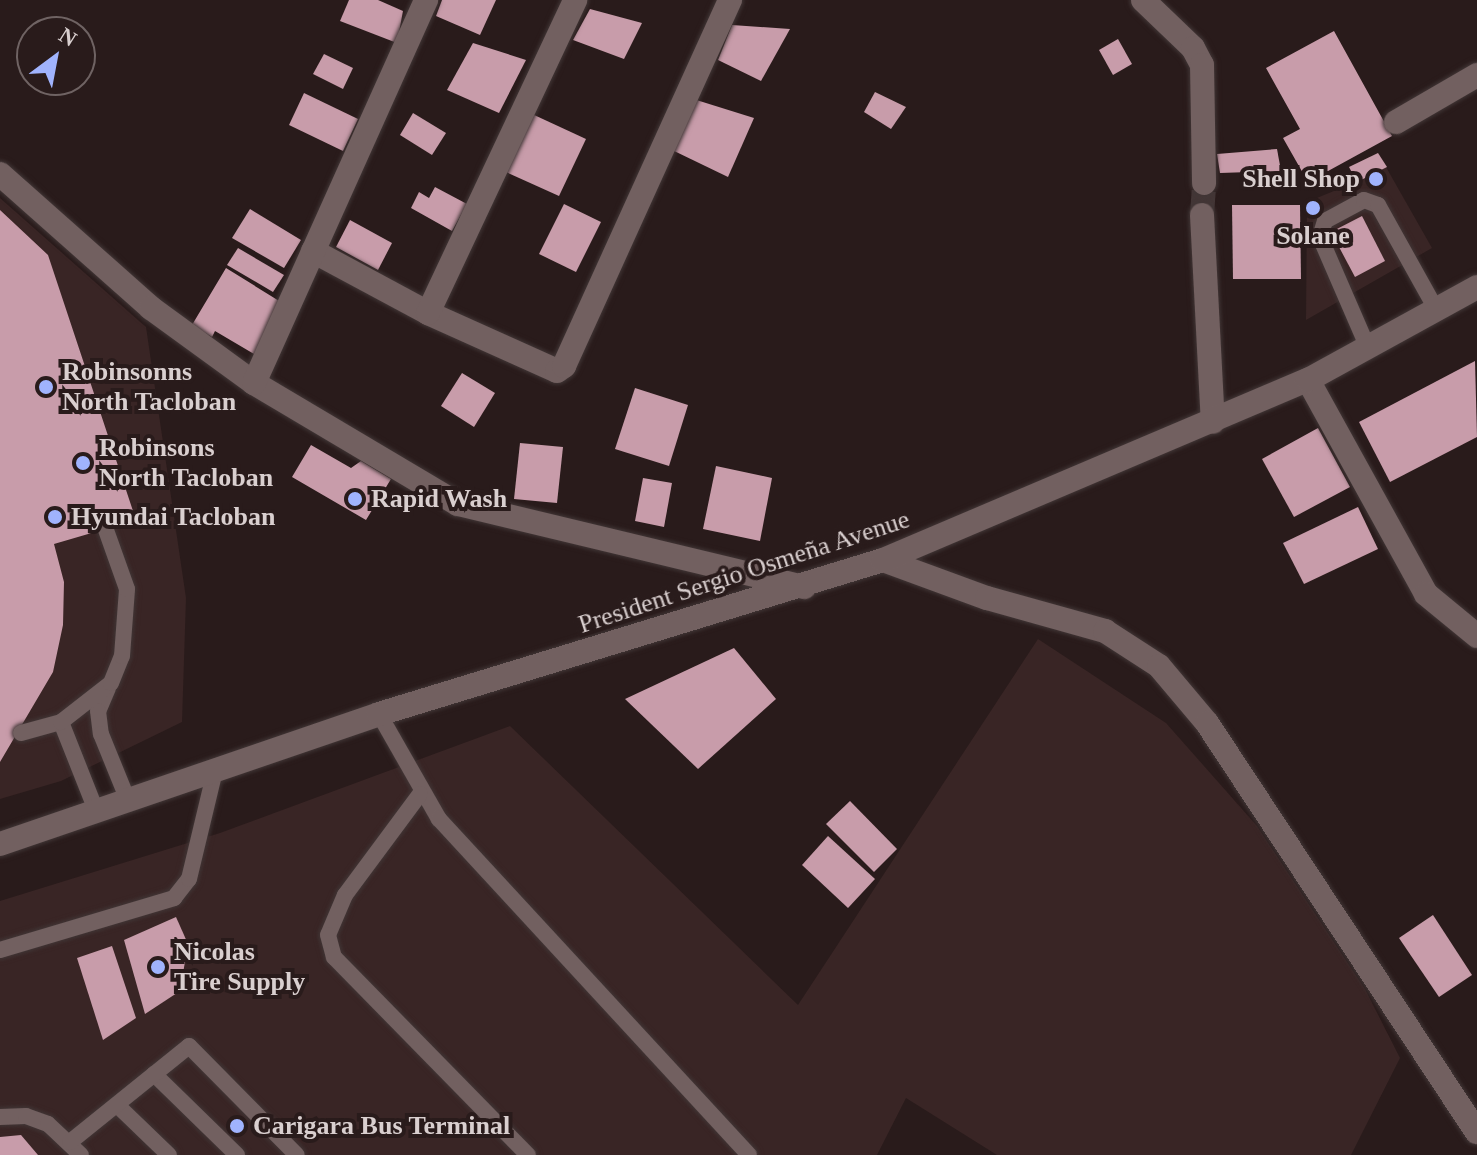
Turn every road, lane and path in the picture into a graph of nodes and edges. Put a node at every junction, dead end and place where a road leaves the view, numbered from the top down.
1 (426, 0) edge
2 (575, 0) edge
3 (730, 0) edge
4 (1143, 0) edge
5 (1477, 75) edge
6 (1396, 122) dead end
7 (0, 174) edge
8 (1204, 183) tunnel mouth
9 (1202, 215) tunnel mouth
10 (313, 251) junction
11 (1477, 287) edge
12 (1436, 309) junction
13 (428, 313) junction
14 (1368, 348) junction
15 (1308, 380) junction
16 (254, 383) junction
17 (1213, 422) junction
18 (106, 530) dead end
19 (883, 560) junction
20 (804, 587) junction
21 (1477, 636) edge
22 (111, 683) junction
23 (379, 714) junction
24 (61, 722) junction
25 (21, 733) dead end
26 (214, 775) junction
27 (420, 794) junction
28 (129, 803) junction
29 (97, 813) junction
30 (0, 844) edge
31 (0, 950) edge
32 (154, 1074) junction
33 (117, 1105) junction
34 (0, 1117) edge
35 (1477, 1132) edge
36 (70, 1142) junction
37 (81, 1155) edge
38 (169, 1155) edge
39 (237, 1155) edge
40 (297, 1155) edge
41 (528, 1155) edge
42 (749, 1155) edge

1 - 10 street
2 - 13 street
3 - 13 street
4 - 8 street
5 - 6 street
7 - 16 street
9 - 17 street
10 - 13 street
10 - 16 street
11 - 12 street, President Sergio Osmeña Avenue
12 - 14 street, President Sergio Osmeña Avenue
12 - 14 lane
14 - 15 street, President Sergio Osmeña Avenue
15 - 17 street, President Sergio Osmeña Avenue
15 - 21 street
16 - 20 street
17 - 19 street, President Sergio Osmeña Avenue
18 - 22 lane
19 - 20 street, President Sergio Osmeña Avenue
19 - 35 street
20 - 23 street, President Sergio Osmeña Avenue
22 - 24 lane
22 - 28 lane
23 - 26 street, President Sergio Osmeña Avenue
23 - 27 lane
24 - 25 lane
24 - 29 lane
26 - 28 street, President Sergio Osmeña Avenue
26 - 31 lane
27 - 41 lane
27 - 42 lane
28 - 29 street, President Sergio Osmeña Avenue
29 - 30 street, President Sergio Osmeña Avenue
32 - 33 lane
32 - 39 lane
32 - 40 lane
33 - 36 lane
33 - 38 lane
34 - 36 lane
36 - 37 lane

